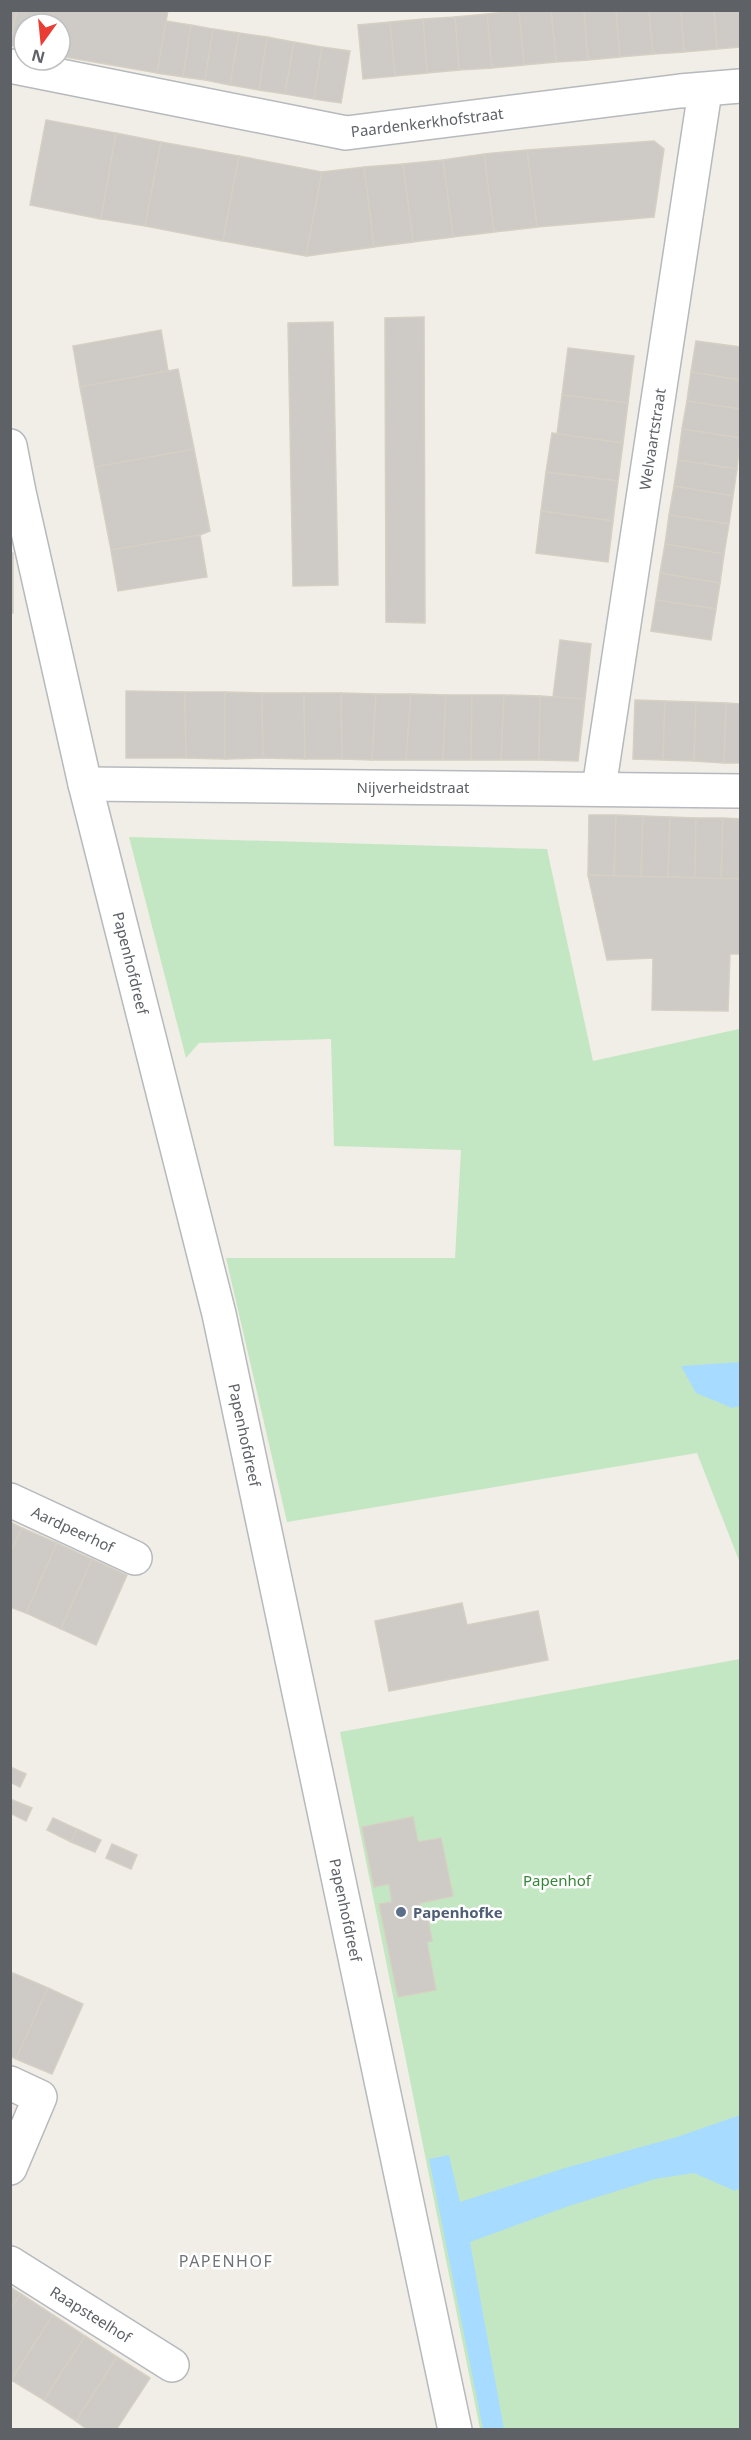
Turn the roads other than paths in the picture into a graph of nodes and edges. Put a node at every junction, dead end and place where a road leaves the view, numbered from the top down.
1 (10, 66) edge
2 (741, 86) edge
3 (705, 91) junction
4 (10, 446) edge
5 (15, 492) edge
6 (86, 784) junction
7 (599, 788) junction
8 (741, 791) edge
9 (10, 1500) edge
10 (135, 1558) dead end
11 (10, 2083) edge
12 (10, 2168) edge
13 (10, 2263) edge
14 (172, 2365) dead end
15 (455, 2430) edge

1 - 3 street, Paardenkerkhofstraat
2 - 3 street, Paardenkerkhofstraat
3 - 7 street, Welvaartstraat
4 - 5 street, Papenhofdreef
5 - 6 street, Papenhofdreef
6 - 7 street, Nijverheidstraat
6 - 15 street, Papenhofdreef
7 - 8 street, Nijverheidstraat
9 - 10 street, Aardpeerhof
11 - 12 street
13 - 14 street, Raapsteelhof

